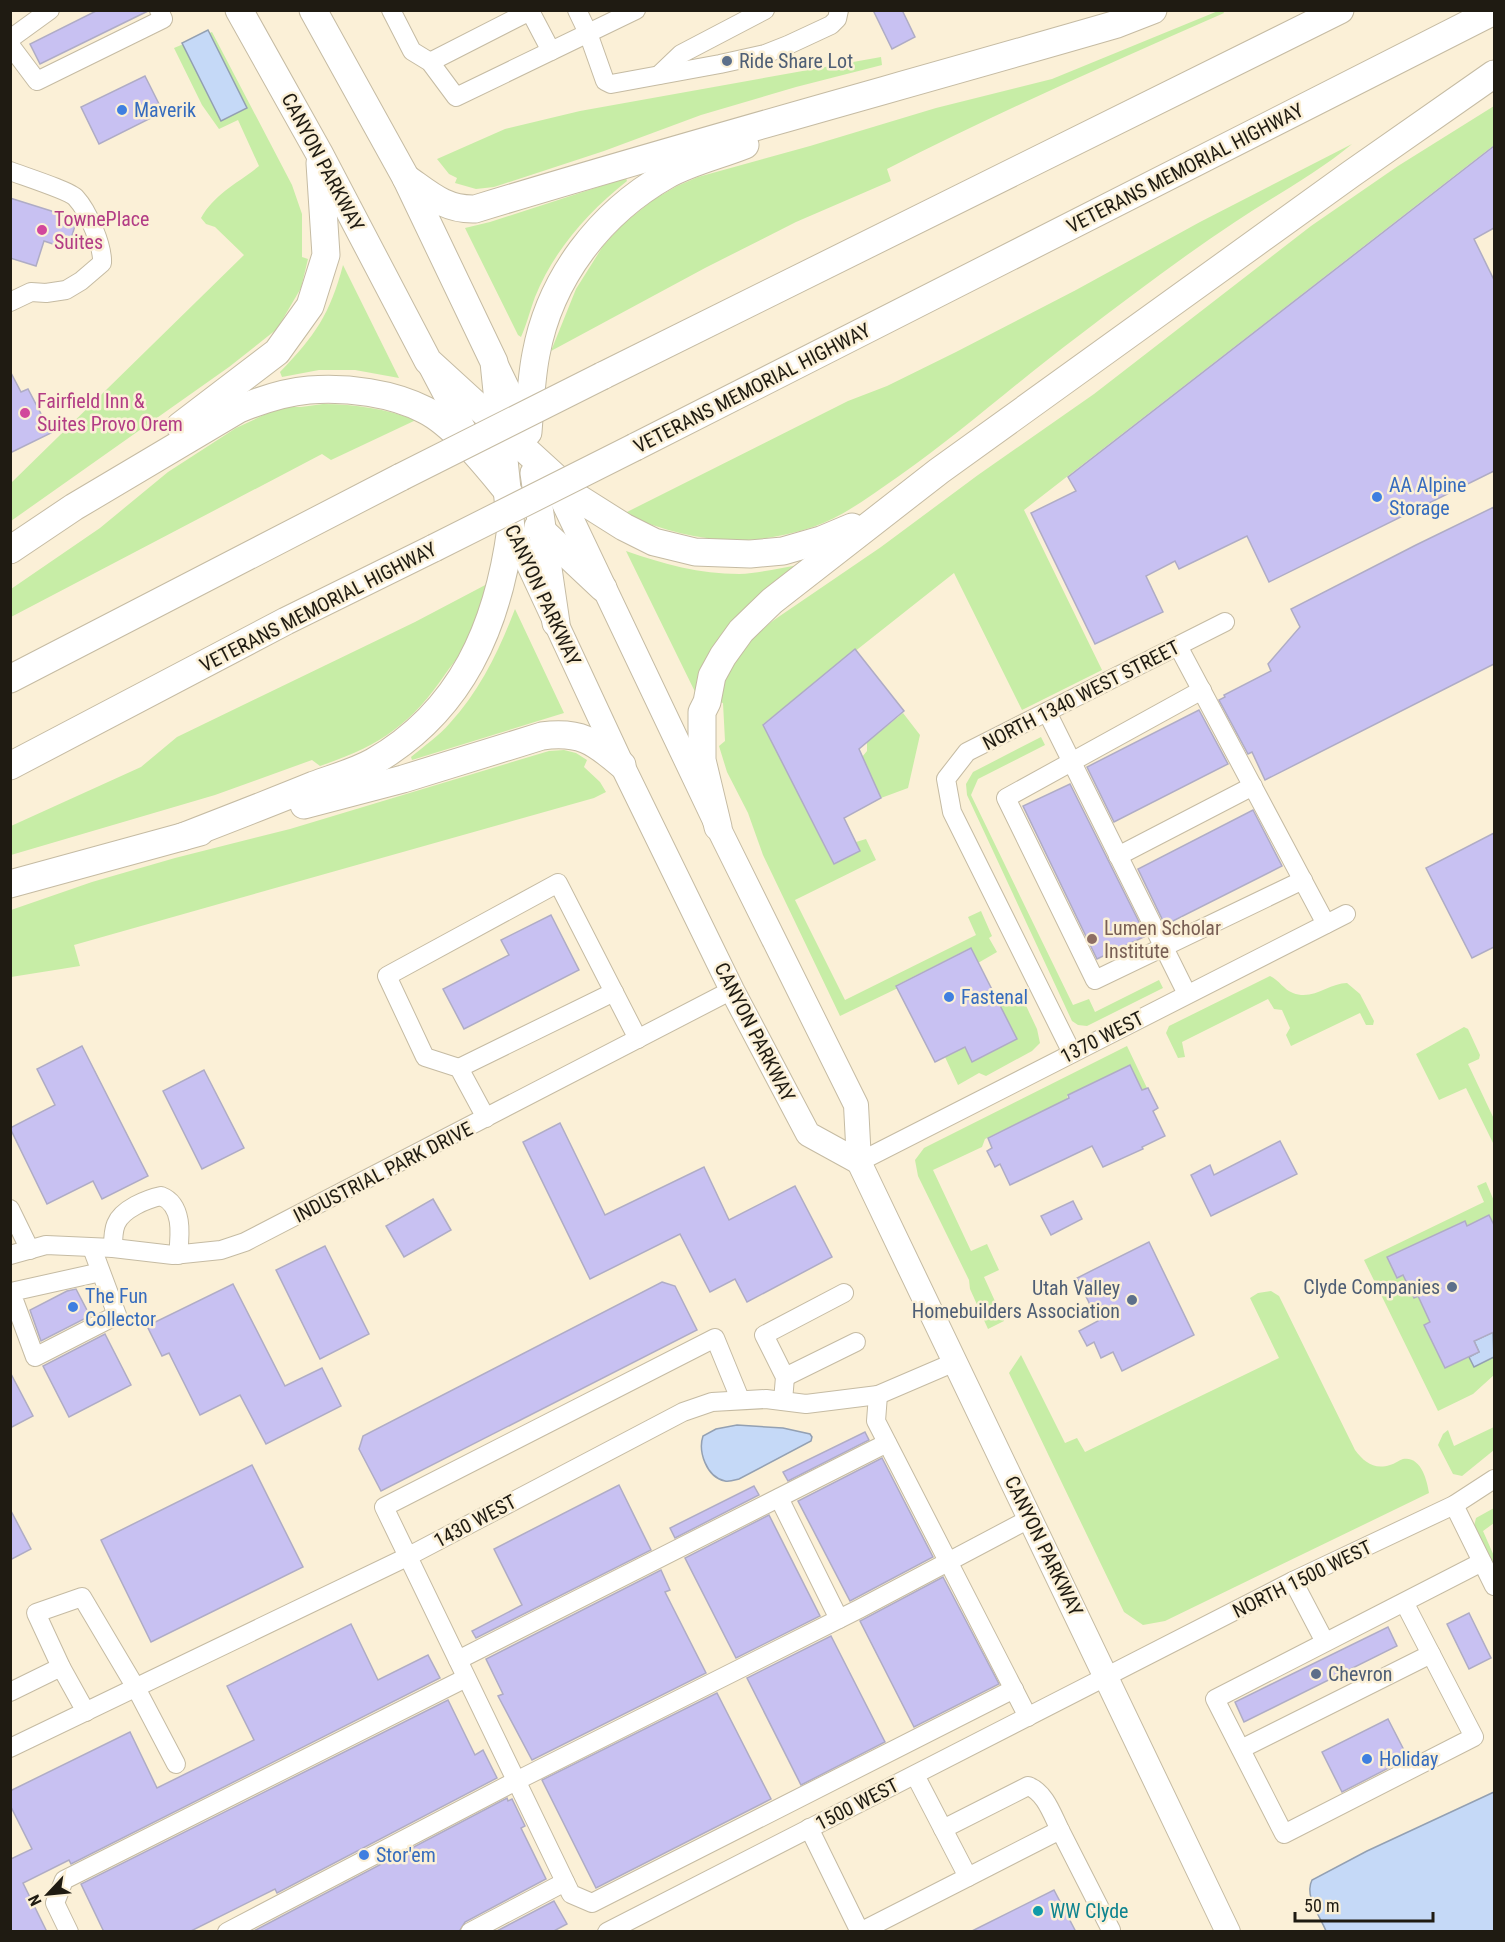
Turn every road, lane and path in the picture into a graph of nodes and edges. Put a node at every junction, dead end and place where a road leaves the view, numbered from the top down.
1 (50, 10) edge
2 (159, 10) edge
3 (239, 10) edge
4 (314, 10) edge
5 (391, 10) edge
6 (577, 10) edge
7 (636, 10) edge
8 (765, 10) edge
9 (840, 10) edge
10 (1153, 10) edge
11 (1340, 10) edge
12 (530, 11) edge
13 (1494, 11) edge
14 (588, 33) junction
15 (10, 39) edge
16 (551, 51) junction
17 (14, 56) edge
18 (430, 62) junction
19 (1494, 74) edge
20 (658, 75) junction
21 (894, 88) junction
22 (320, 153) junction
23 (10, 171) edge
24 (406, 178) junction
25 (10, 302) edge
26 (428, 361) junction
27 (494, 362) junction
28 (501, 428) junction
29 (536, 452) junction
30 (479, 458) junction
31 (939, 471) junction
32 (507, 491) junction
33 (74, 507) junction
34 (511, 526) junction
35 (543, 532) junction
36 (10, 550) edge
37 (603, 588) junction
38 (1226, 622) dead end
39 (556, 624) junction
40 (1178, 646) junction
41 (10, 679) edge
42 (1202, 690) junction
43 (1047, 712) junction
44 (1071, 762) junction
45 (622, 765) junction
46 (10, 766) edge
47 (1253, 786) junction
48 (718, 827) junction
49 (182, 837) junction
50 (1118, 856) junction
51 (1303, 880) junction
52 (10, 884) edge
53 (1346, 914) dead end
54 (1326, 924) junction
55 (1164, 947) junction
56 (732, 990) junction
57 (614, 992) junction
58 (1187, 994) junction
59 (638, 1039) junction
60 (1072, 1053) junction
61 (459, 1068) junction
62 (486, 1118) junction
63 (859, 1162) junction
64 (10, 1209) edge
65 (92, 1248) junction
66 (112, 1248) junction
67 (30, 1250) junction
68 (10, 1255) edge
69 (178, 1255) junction
70 (101, 1272) junction
71 (844, 1293) dead end
72 (856, 1342) dead end
73 (955, 1362) junction
74 (785, 1377) junction
75 (878, 1395) junction
76 (740, 1399) junction
77 (783, 1401) junction
78 (887, 1443) junction
79 (1494, 1479) edge
80 (778, 1498) junction
81 (1454, 1505) junction
82 (1031, 1518) junction
83 (407, 1557) junction
84 (948, 1562) junction
85 (1482, 1562) junction
86 (1293, 1581) junction
87 (1494, 1583) edge
88 (1404, 1602) junction
89 (838, 1619) junction
90 (1325, 1642) junction
91 (1431, 1654) junction
92 (458, 1660) junction
93 (61, 1667) junction
94 (1107, 1677) junction
95 (466, 1678) junction
96 (136, 1688) junction
97 (1014, 1689) junction
98 (10, 1692) edge
99 (86, 1712) junction
100 (1028, 1717) junction
101 (10, 1748) edge
102 (1240, 1749) junction
103 (176, 1764) dead end
104 (915, 1775) junction
105 (516, 1781) junction
106 (809, 1828) junction
107 (943, 1829) junction
108 (1060, 1830) junction
109 (968, 1877) junction
110 (565, 1882) junction
111 (1111, 1930) edge
112 (69, 1932) edge
113 (227, 1932) edge
114 (470, 1932) edge
115 (607, 1932) edge
116 (860, 1932) edge
117 (1228, 1932) edge

1 - 15 street
2 - 17 street
3 - 22 highway, CANYON PARKWAY
4 - 24 highway, CANYON PARKWAY
5 - 18 street
6 - 14 street
7 - 14 street
8 - 20 street
9 - 20 street
10 - 21 highway
11 - 41 highway, bridge
12 - 16 street
12 - 18 street
13 - 46 highway, VETERANS MEMORIAL HIGHWAY, bridge
14 - 16 street
14 - 20 street
16 - 18 street
19 - 31 highway
21 - 24 highway
21 - 29 highway
22 - 26 highway, CANYON PARKWAY
22 - 33 highway
23 - 25 street
24 - 27 highway, CANYON PARKWAY
26 - 28 highway
26 - 30 main road, CANYON PARKWAY
27 - 28 highway
27 - 29 main road, CANYON PARKWAY
28 - 29 highway
28 - 32 highway
29 - 31 highway
29 - 35 highway
29 - 37 main road, CANYON PARKWAY
30 - 32 highway
30 - 33 highway
30 - 34 main road, CANYON PARKWAY
31 - 48 highway
32 - 34 highway
32 - 35 highway
33 - 36 highway
34 - 39 main road, CANYON PARKWAY
34 - 49 highway
35 - 37 highway
35 - 39 highway
37 - 48 main road, CANYON PARKWAY
38 - 40 street, NORTH 1340 WEST STREET
39 - 45 main road, CANYON PARKWAY
40 - 42 street
40 - 43 street, NORTH 1340 WEST STREET
42 - 44 street
42 - 47 street
43 - 44 street
43 - 60 street, NORTH 1340 WEST STREET
44 - 50 street
44 - 55 street
45 - 49 highway
45 - 56 main road, CANYON PARKWAY
47 - 50 street
47 - 51 street
48 - 63 main road, CANYON PARKWAY
49 - 52 highway
50 - 55 street
51 - 54 street
51 - 55 street
53 - 54 street, 1370 WEST
54 - 58 street, 1370 WEST
55 - 58 street
56 - 59 street, INDUSTRIAL PARK DRIVE
56 - 63 main road, CANYON PARKWAY
57 - 59 street
57 - 61 street
57 - 61 street
58 - 60 street, 1370 WEST
59 - 62 street, INDUSTRIAL PARK DRIVE
60 - 63 street, 1370 WEST
61 - 62 street
62 - 69 street, INDUSTRIAL PARK DRIVE
63 - 73 main road, CANYON PARKWAY
64 - 67 street
65 - 66 street, INDUSTRIAL PARK DRIVE
65 - 67 street, INDUSTRIAL PARK DRIVE
65 - 70 street
66 - 69 street, INDUSTRIAL PARK DRIVE
66 - 69 street
67 - 68 street, INDUSTRIAL PARK DRIVE
70 - 70 street
71 - 74 street
72 - 74 street
73 - 75 street, 1430 WEST
73 - 82 main road, CANYON PARKWAY
74 - 77 street
75 - 77 street, 1430 WEST
75 - 78 street
76 - 77 street, 1430 WEST
76 - 83 street, 1430 WEST
76 - 83 street
78 - 80 street
78 - 84 street
79 - 81 street, NORTH 1500 WEST
80 - 89 street
80 - 92 street
81 - 85 street
81 - 86 street, NORTH 1500 WEST
82 - 84 street
82 - 94 main road, CANYON PARKWAY
83 - 92 street
83 - 96 street, 1430 WEST
84 - 89 street
84 - 97 street
85 - 87 street
85 - 88 street
86 - 90 street
86 - 94 street, NORTH 1500 WEST
88 - 90 street
88 - 91 street
89 - 105 street
90 - 102 street
91 - 102 street
91 - 102 street
92 - 95 street
93 - 96 street
93 - 98 street
93 - 99 street
94 - 100 street, 1500 WEST
94 - 117 main road, CANYON PARKWAY
95 - 105 street
95 - 112 street
96 - 99 street, 1430 WEST
96 - 103 street
97 - 100 street
97 - 110 street
99 - 101 street, 1430 WEST
100 - 104 street, 1500 WEST
104 - 106 street, 1500 WEST
104 - 107 street
105 - 110 street
105 - 113 street
106 - 115 street, 1500 WEST
106 - 116 street
107 - 108 street
107 - 109 street
108 - 109 street
108 - 111 street
109 - 116 street
110 - 114 street

